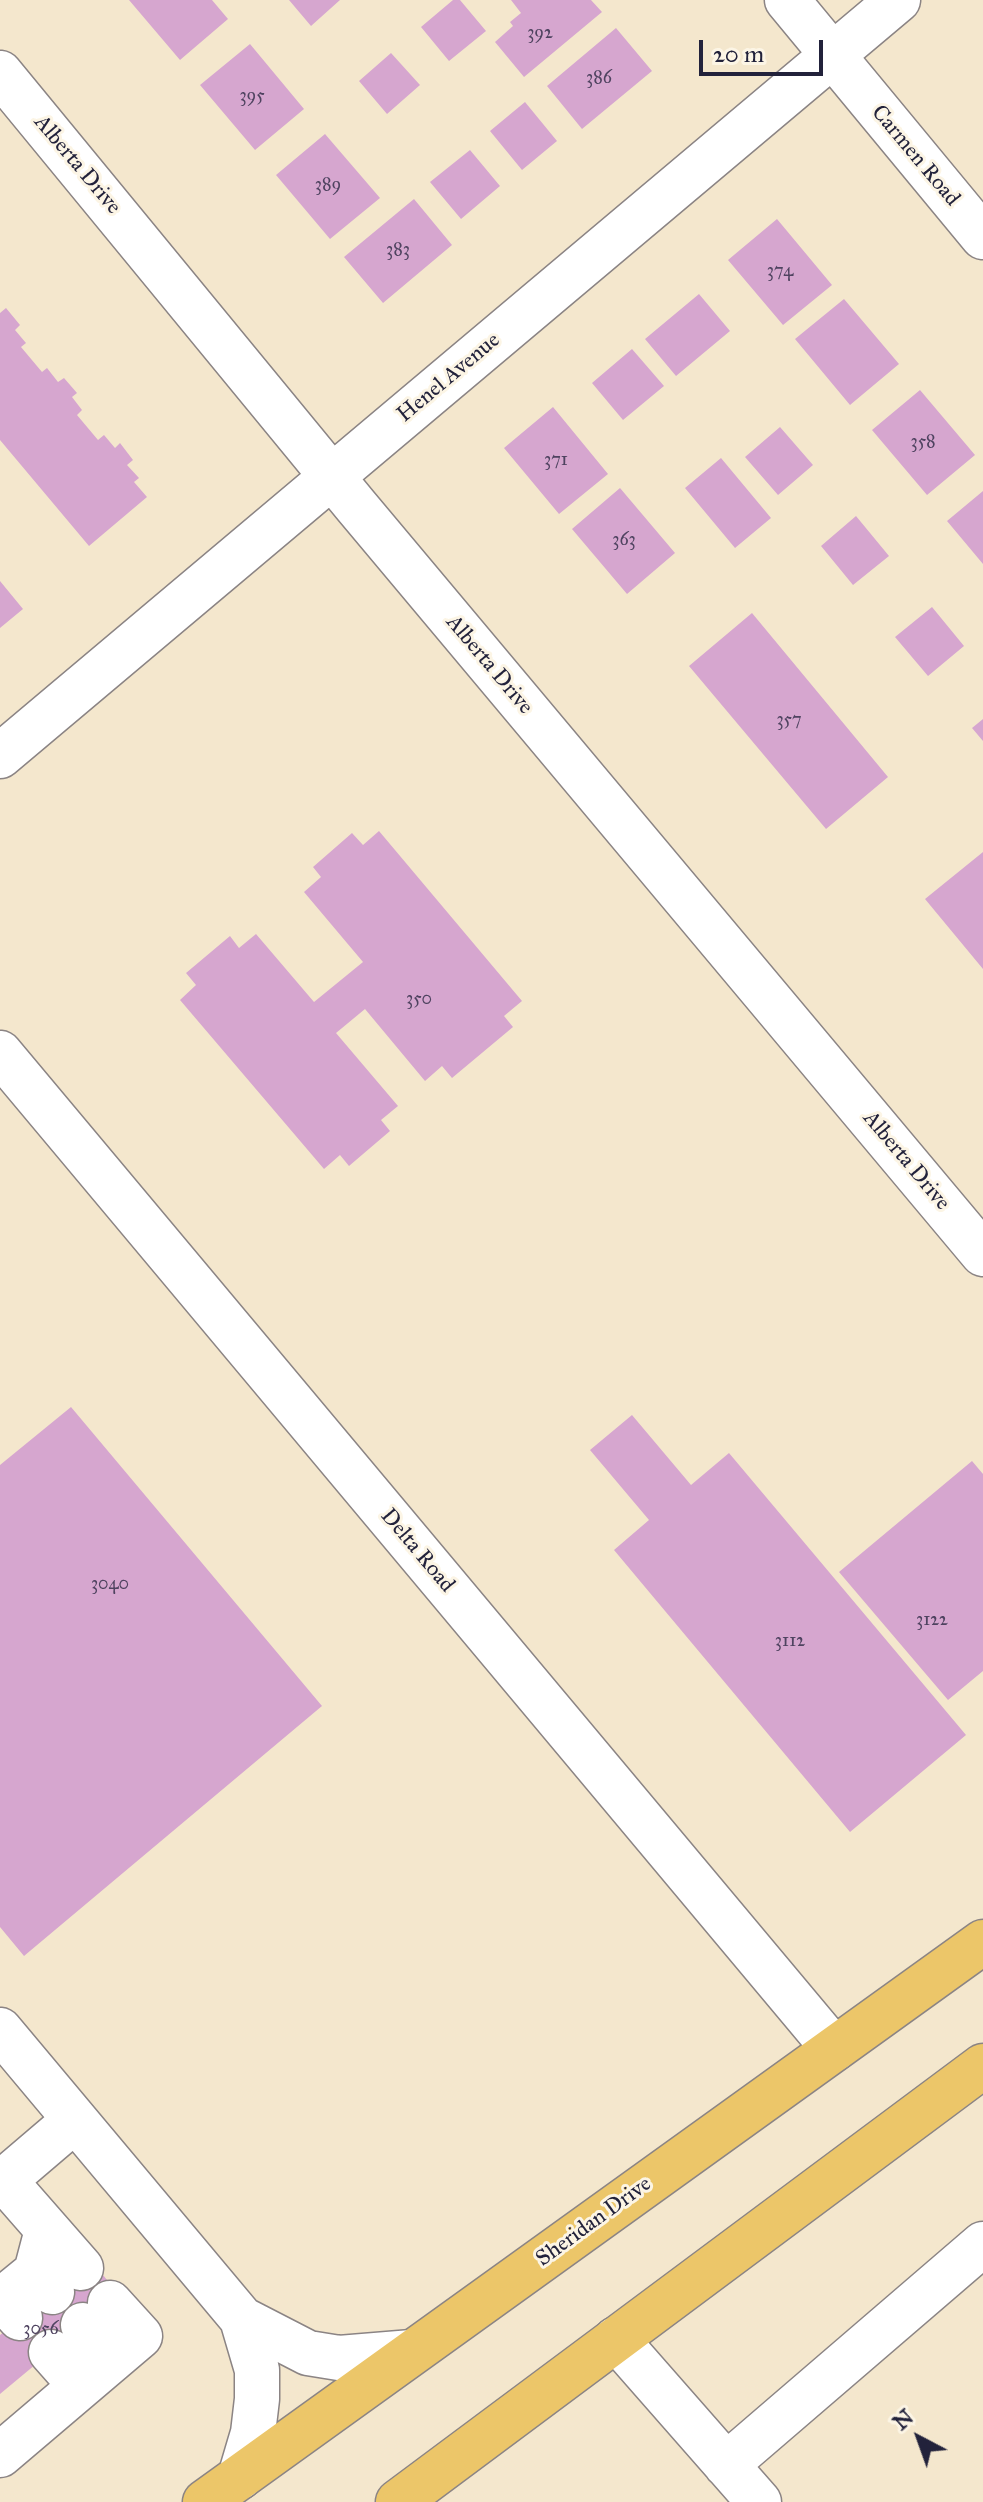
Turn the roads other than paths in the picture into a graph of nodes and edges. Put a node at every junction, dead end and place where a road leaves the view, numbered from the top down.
1 (787, 0) edge
2 (898, 0) edge
3 (831, 56) junction
4 (0, 73) edge
5 (983, 237) edge
6 (332, 477) junction
7 (0, 756) edge
8 (0, 1053) edge
9 (983, 1254) edge
10 (983, 1942) edge
11 (0, 2030) edge
12 (834, 2049) junction
13 (983, 2066) edge
14 (75, 2120) junction
15 (2, 2182) edge
16 (983, 2244) edge
17 (47, 2287) dead end
18 (242, 2319) junction
19 (616, 2339) junction
20 (412, 2352) junction
21 (96, 2373) junction
22 (8, 2433) edge
23 (726, 2465) junction
24 (240, 2477) junction
25 (205, 2502) edge
26 (398, 2502) edge
27 (759, 2502) edge

1 - 3 street, Carmen Road
2 - 3 street, Henel Avenue
3 - 5 street, Carmen Road
3 - 6 street, Henel Avenue
4 - 6 street, Alberta Drive
6 - 7 street, Henel Avenue
6 - 9 street, Alberta Drive
8 - 12 street, Delta Road
10 - 12 main road, Sheridan Drive
11 - 14 street
12 - 20 main road, Sheridan Drive
13 - 19 main road
14 - 15 street
14 - 18 street
15 - 17 street
16 - 23 street
18 - 20 street
18 - 24 street
19 - 23 street
19 - 26 main road
20 - 24 main road, Sheridan Drive
21 - 21 street
21 - 22 street
23 - 27 street
24 - 25 main road, Sheridan Drive

